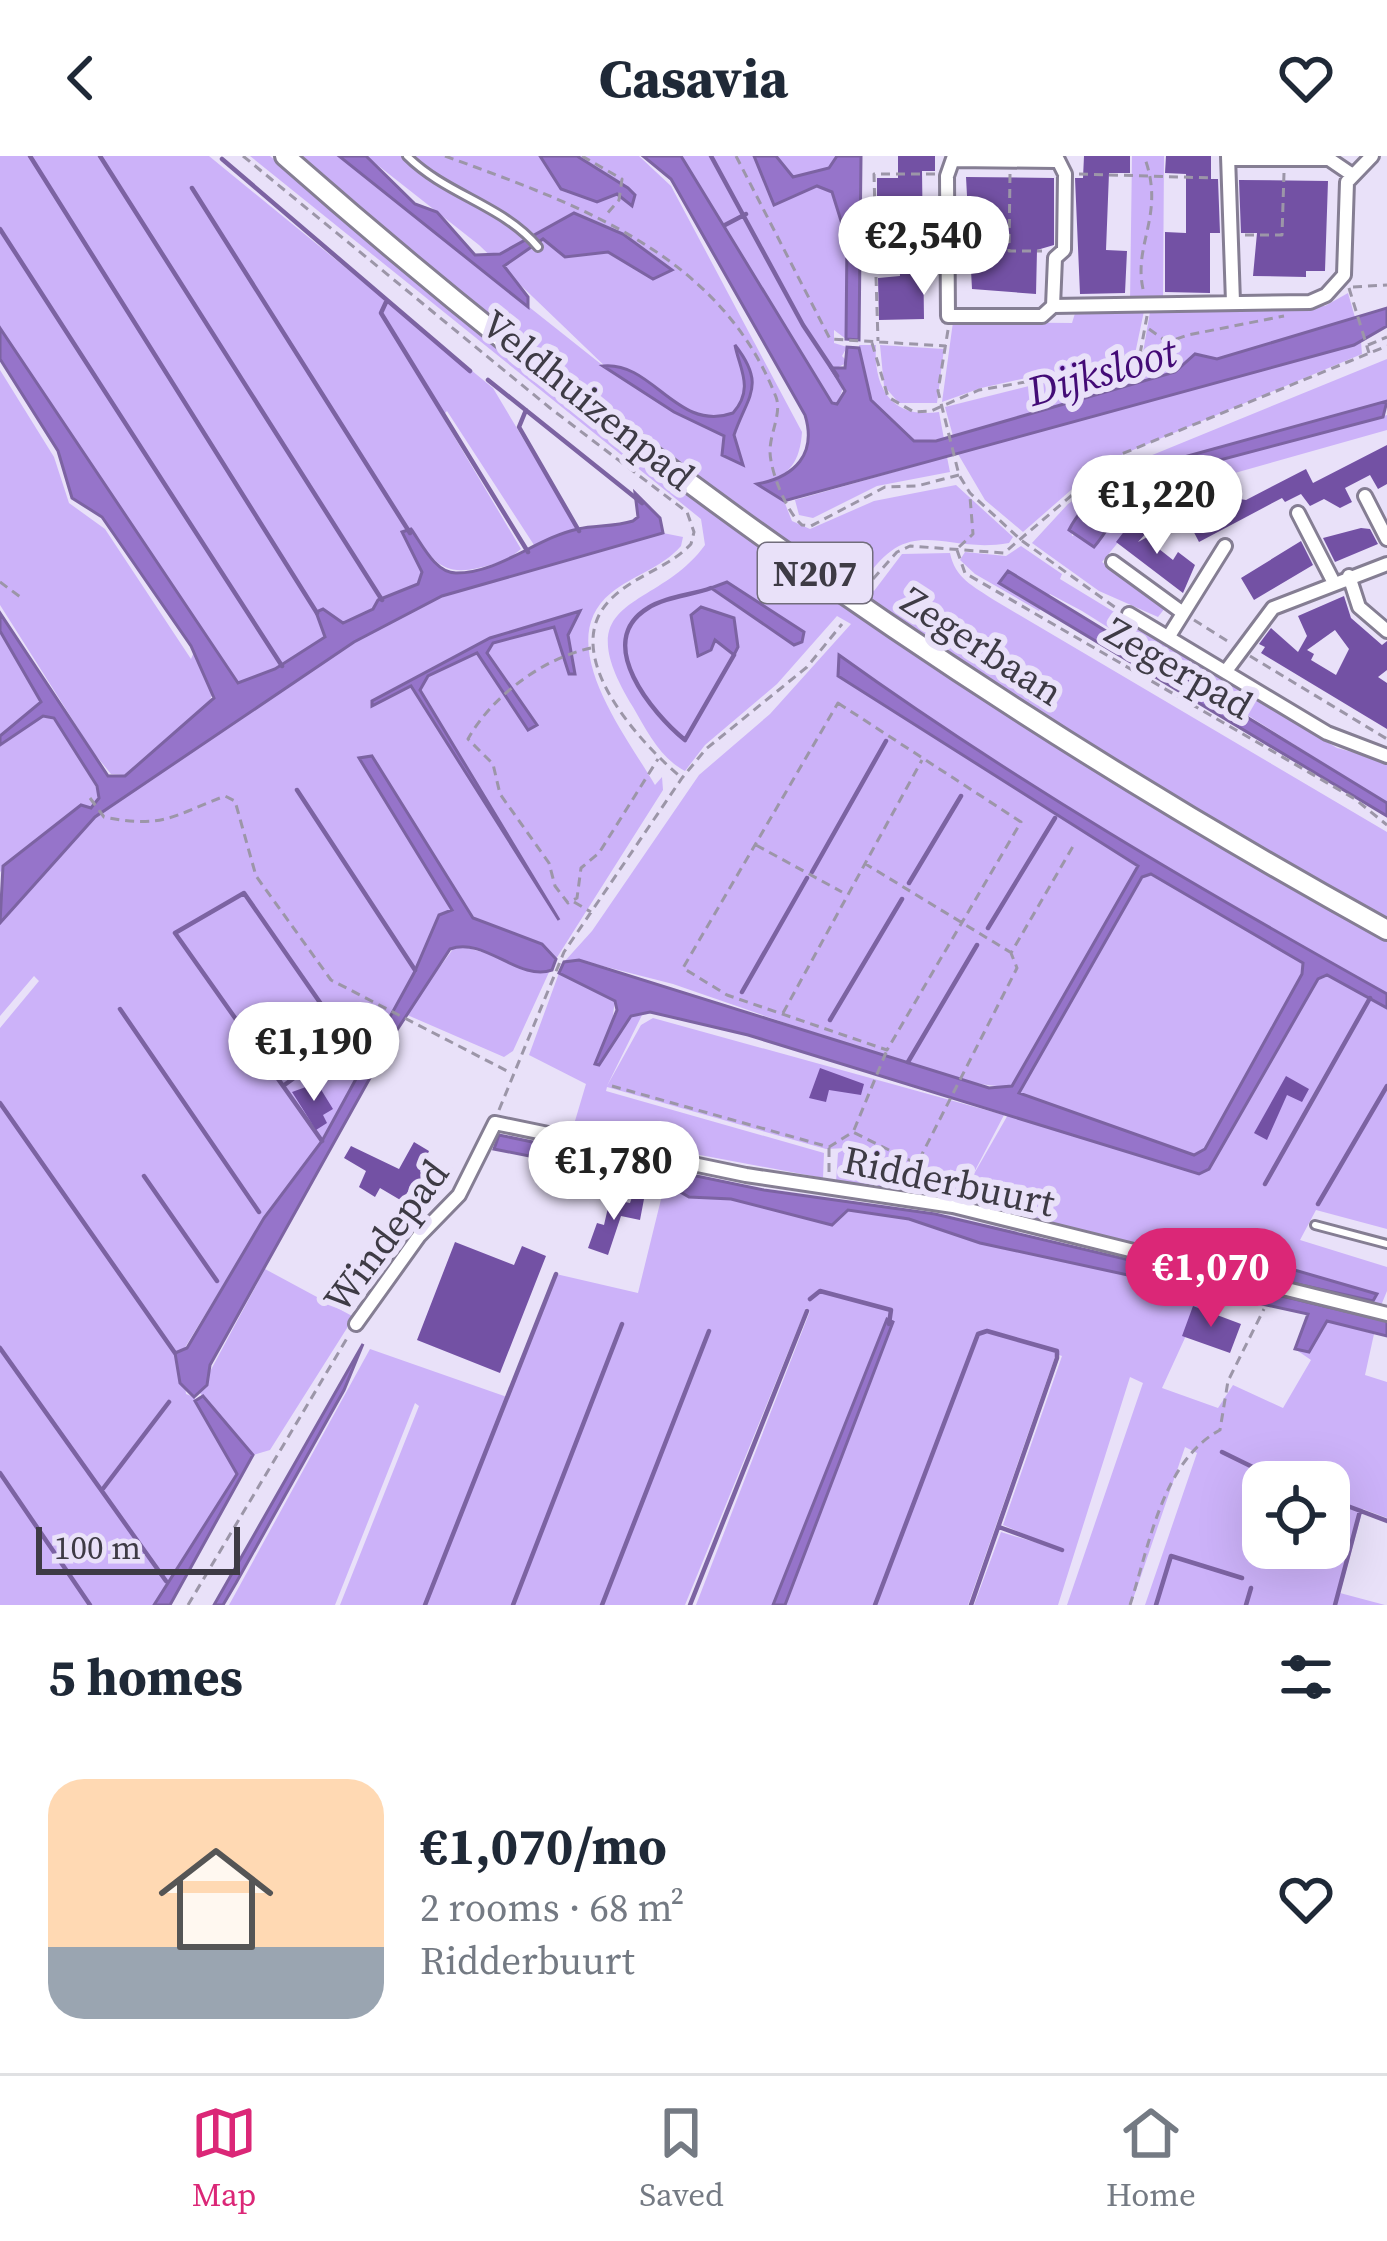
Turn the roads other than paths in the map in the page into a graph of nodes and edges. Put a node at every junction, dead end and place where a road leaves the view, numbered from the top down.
1 (285, 156) edge
2 (407, 156) edge
3 (1372, 156) edge
4 (1228, 157) edge
5 (1056, 158) edge
6 (1284, 159) edge
7 (952, 163) edge
8 (1352, 174) junction
9 (538, 247) dead end
10 (1233, 302) junction
11 (1053, 306) junction
12 (1365, 496) dead end
13 (1298, 513) dead end
14 (1387, 539) edge
15 (1226, 546) dead end
16 (1113, 562) dead end
17 (1387, 564) edge
18 (1349, 576) junction
19 (1333, 581) junction
20 (1129, 614) road end
21 (1183, 614) junction
22 (1387, 631) edge
23 (1169, 636) junction
24 (1226, 671) junction
25 (1387, 756) edge
26 (1387, 930) edge
27 (495, 1123) joint
28 (1315, 1225) dead end
29 (1387, 1244) edge
30 (1387, 1313) edge
31 (356, 1324) road end

1 - 26 main road, Zegerbaan / N207
2 - 9 lane
3 - 8 street
4 - 6 street
4 - 10 street
5 - 7 street
5 - 11 street
6 - 8 street
7 - 11 street
8 - 10 street
10 - 11 street
12 - 14 street
13 - 19 street
15 - 21 street
16 - 21 street
17 - 18 street
18 - 19 street
18 - 22 street
19 - 24 street
20 - 23 street
21 - 23 street
23 - 24 street
24 - 25 street
27 - 30 street, Ridderbuurt
27 - 31 street, Windepad
28 - 29 lane

